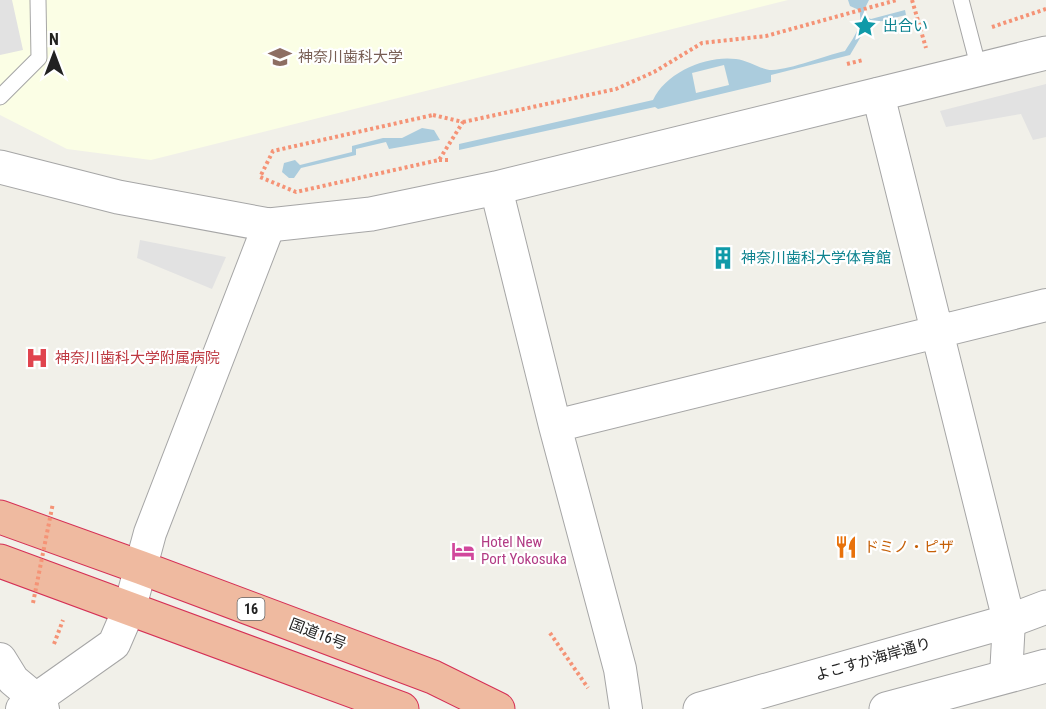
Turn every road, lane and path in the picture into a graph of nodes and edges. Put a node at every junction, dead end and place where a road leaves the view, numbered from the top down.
1 (38, 0) edge
2 (897, 0) edge
3 (912, 0) edge
4 (961, 0) edge
5 (926, 49) dead end
6 (1046, 52) edge
7 (979, 69) junction
8 (878, 94) junction
9 (0, 97) edge
10 (463, 122) junction
11 (0, 167) edge
12 (496, 188) junction
13 (269, 225) junction
14 (1046, 305) edge
15 (937, 332) junction
16 (555, 426) junction
17 (53, 503) dead end
18 (0, 518) edge
19 (0, 561) edge
20 (142, 568) junction
21 (44, 607) dead end
22 (130, 607) junction
23 (1045, 607) edge
24 (65, 614) dead end
25 (1009, 621) junction
26 (550, 633) dead end
27 (52, 649) dead end
28 (0, 659) edge
29 (1046, 666) edge
30 (1006, 676) junction
31 (588, 689) dead end
32 (929, 703) edge
33 (34, 706) edge
34 (402, 709) edge
35 (499, 709) edge
36 (626, 709) edge
37 (700, 709) edge
38 (886, 709) edge

1 - 9 lane
2 - 10 path
3 - 5 path
4 - 7 lane
6 - 7 street
7 - 8 street
8 - 12 street
8 - 15 street
10 - 10 path
11 - 13 street
12 - 13 street
12 - 16 street
13 - 20 street
14 - 15 street
15 - 16 street
15 - 25 street
16 - 36 street
17 - 21 path, bridge
18 - 20 highway, 国道16号 / 16
19 - 22 highway
20 - 22 street
20 - 35 highway, 国道16号 / 16
22 - 33 street
22 - 34 highway
23 - 25 street, よこすか海岸通り
24 - 27 path
25 - 30 street
25 - 37 street, よこすか海岸通り
26 - 31 path
28 - 33 street
29 - 30 street
30 - 32 street
32 - 38 street

